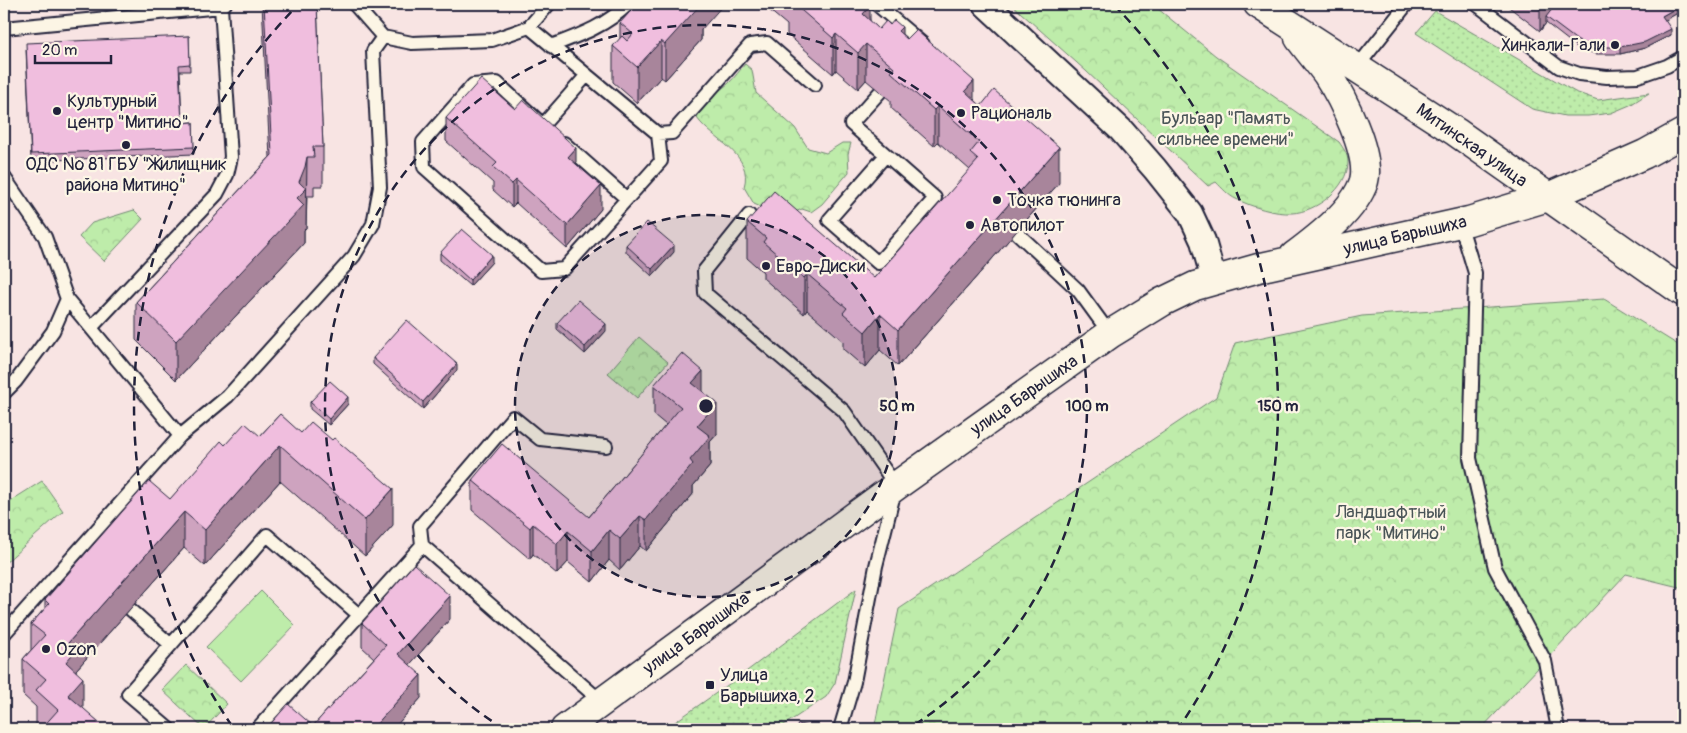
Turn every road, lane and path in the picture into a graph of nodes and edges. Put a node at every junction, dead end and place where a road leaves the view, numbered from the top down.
1 (354, 4) edge
2 (549, 4) edge
3 (628, 4) edge
4 (876, 4) edge
5 (985, 4) edge
6 (1258, 4) edge
7 (1406, 4) edge
8 (1476, 4) edge
9 (223, 5) edge
10 (1288, 23) junction
11 (529, 27) junction
12 (4, 28) edge
13 (383, 37) junction
14 (551, 46) junction
15 (935, 54) edge
16 (1683, 57) edge
17 (1357, 67) junction
18 (587, 75) junction
19 (815, 86) dead end
20 (880, 92) edge
21 (550, 131) junction
22 (1683, 132) edge
23 (658, 134) junction
24 (886, 155) junction
25 (4, 177) edge
26 (1548, 197) junction
27 (627, 199) junction
28 (749, 215) dead end
29 (1460, 223) junction
30 (1016, 232) edge
31 (1287, 261) junction
32 (1214, 280) junction
33 (1683, 292) edge
34 (67, 299) junction
35 (91, 328) junction
36 (1110, 334) junction
37 (4, 393) edge
38 (180, 436) junction
39 (606, 446) dead end
40 (896, 486) junction
41 (422, 545) junction
42 (72, 558) junction
43 (83, 568) edge
44 (130, 609) edge
45 (359, 615) junction
46 (4, 634) edge
47 (171, 645) junction
48 (602, 703) junction
49 (169, 729) edge
50 (257, 729) edge
51 (565, 729) edge
52 (840, 729) edge
53 (1558, 729) edge

1 - 13 lane
2 - 11 lane
3 - 14 lane
4 - 15 lane
5 - 32 street
6 - 10 main road, Митинская улица
7 - 17 lane
8 - 16 lane
9 - 12 lane
9 - 35 lane
10 - 17 main road, Митинская улица
10 - 31 main road
11 - 13 lane
11 - 14 lane
13 - 38 lane
14 - 18 lane
17 - 26 main road, Митинская улица
18 - 21 lane
18 - 23 lane
19 - 23 lane
20 - 24 lane
21 - 27 lane
21 - 27 lane
22 - 26 main road, улица Барышиха
23 - 27 lane
24 - 24 lane
25 - 34 lane
26 - 29 main road, улица Барышиха
26 - 33 main road, Митинская улица
28 - 40 lane
29 - 31 main road, улица Барышиха
29 - 53 lane
30 - 36 lane
31 - 32 main road, улица Барышиха
32 - 36 main road, улица Барышиха
34 - 35 lane
34 - 37 lane
35 - 38 lane
36 - 40 main road, улица Барышиха
38 - 42 lane
39 - 41 lane
40 - 48 main road, улица Барышиха
40 - 52 lane
41 - 45 lane
41 - 48 lane
42 - 43 lane
42 - 46 lane
44 - 47 lane
45 - 47 lane
45 - 50 lane
47 - 49 lane
48 - 51 main road, улица Барышиха

